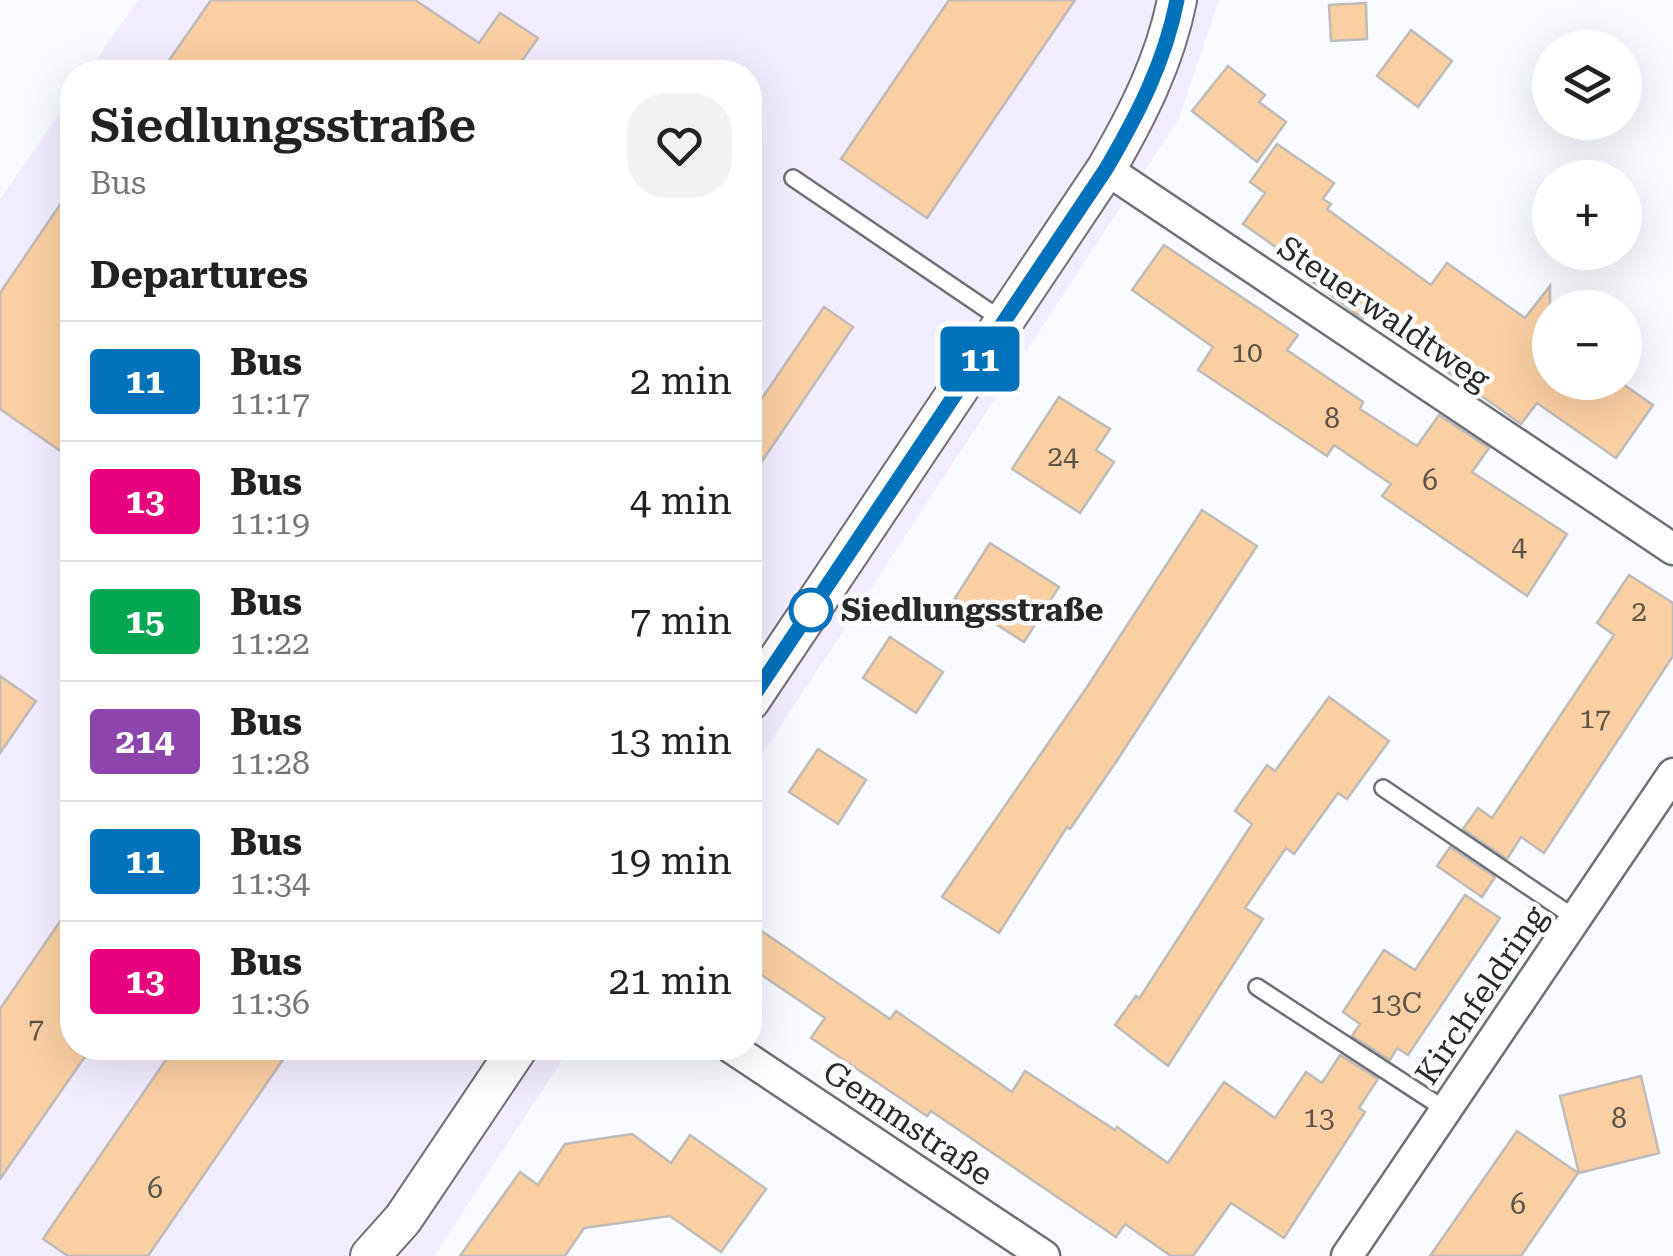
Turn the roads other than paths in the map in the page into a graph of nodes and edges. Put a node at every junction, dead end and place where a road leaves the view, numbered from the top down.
1 (1177, 0) edge
2 (1106, 169) junction
3 (793, 178) dead end
4 (1005, 322) junction
5 (1673, 549) edge
6 (762, 683) edge
7 (1673, 774) edge
8 (1383, 788) dead end
9 (1576, 918) junction
10 (1257, 987) dead end
11 (510, 1060) edge
12 (750, 1060) edge
13 (1446, 1110) junction
14 (370, 1256) edge
15 (1044, 1256) edge
16 (1347, 1256) edge

1 - 2 street
2 - 4 street
2 - 5 street, Steuerwaldtweg
3 - 4 lane
4 - 6 street
7 - 9 street, Kirchfeldring
8 - 9 lane
9 - 13 street, Kirchfeldring
10 - 13 lane
11 - 14 street
12 - 15 street, Gemmstraße
13 - 16 street, Kirchfeldring

